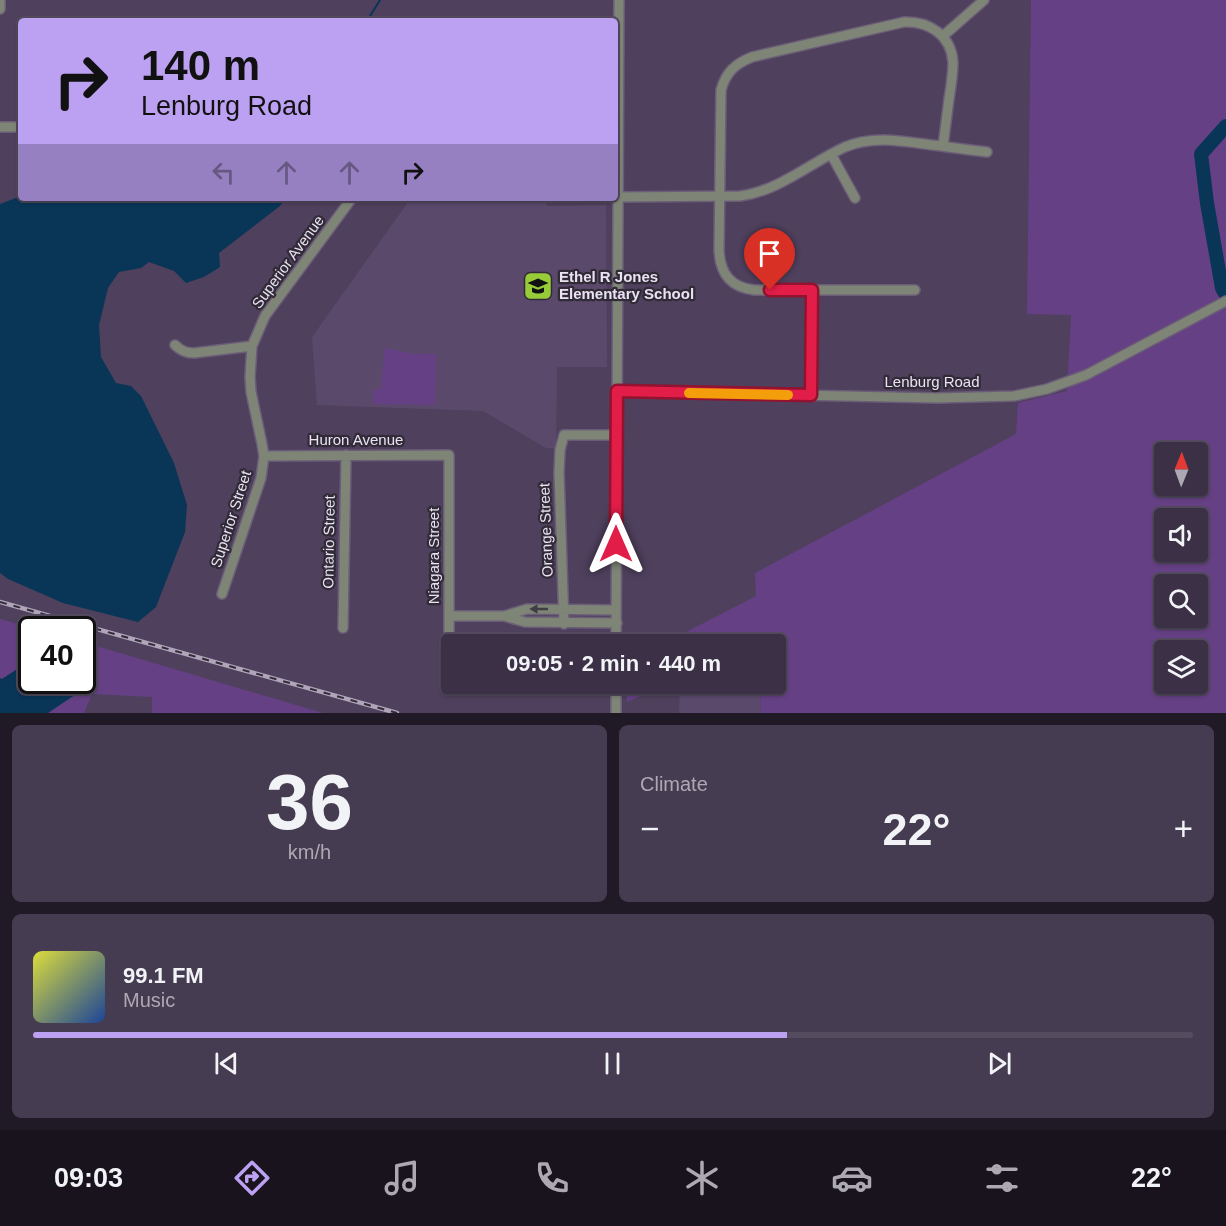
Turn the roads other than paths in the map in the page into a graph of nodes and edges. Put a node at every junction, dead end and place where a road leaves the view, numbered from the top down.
1 (0, 0) edge
2 (619, 0) edge
3 (984, 0) edge
4 (0, 9) edge
5 (943, 36) junction
6 (618, 41) edge
7 (0, 126) edge
8 (18, 127) edge
9 (943, 146) junction
10 (987, 153) dead end
11 (831, 154) junction
12 (618, 197) edge
13 (719, 197) junction
14 (855, 198) dead end
15 (350, 201) edge
16 (618, 201) edge
17 (812, 290) junction
18 (915, 290) dead end
19 (1226, 301) edge
20 (175, 345) dead end
21 (252, 346) junction
22 (617, 391) junction
23 (811, 395) junction
24 (616, 435) junction
25 (346, 455) junction
26 (449, 455) joint
27 (264, 456) junction
28 (222, 594) dead end
29 (564, 610) junction
30 (616, 610) junction
31 (449, 616) junction
32 (504, 616) junction
33 (616, 623) junction
34 (564, 624) junction
35 (343, 628) dead end
36 (449, 634) edge
37 (616, 634) edge
38 (616, 694) edge
39 (616, 713) edge

1 - 4 street
2 - 6 street
3 - 5 street
5 - 9 street
5 - 13 street
7 - 8 street
9 - 10 street
9 - 11 street
11 - 13 street
11 - 14 street
12 - 13 street
13 - 17 street
15 - 21 street, Superior Avenue
16 - 22 street
17 - 18 street
17 - 23 street
19 - 23 street, Lenburg Road
20 - 21 street
21 - 27 street, Superior Street
22 - 23 street, Lenburg Road
22 - 24 street
24 - 29 street, Orange Street
24 - 30 street
25 - 26 street, Huron Avenue
25 - 27 street, Huron Avenue
25 - 35 street, Ontario Street
26 - 31 street, Niagara Street
27 - 28 street, Superior Street
29 - 30 street
29 -> 32 street
29 - 34 street, Orange Street
30 - 33 street
31 - 32 street
31 - 36 street, Niagara Street
32 - 34 street
33 - 34 street
33 - 37 street
38 - 39 street

